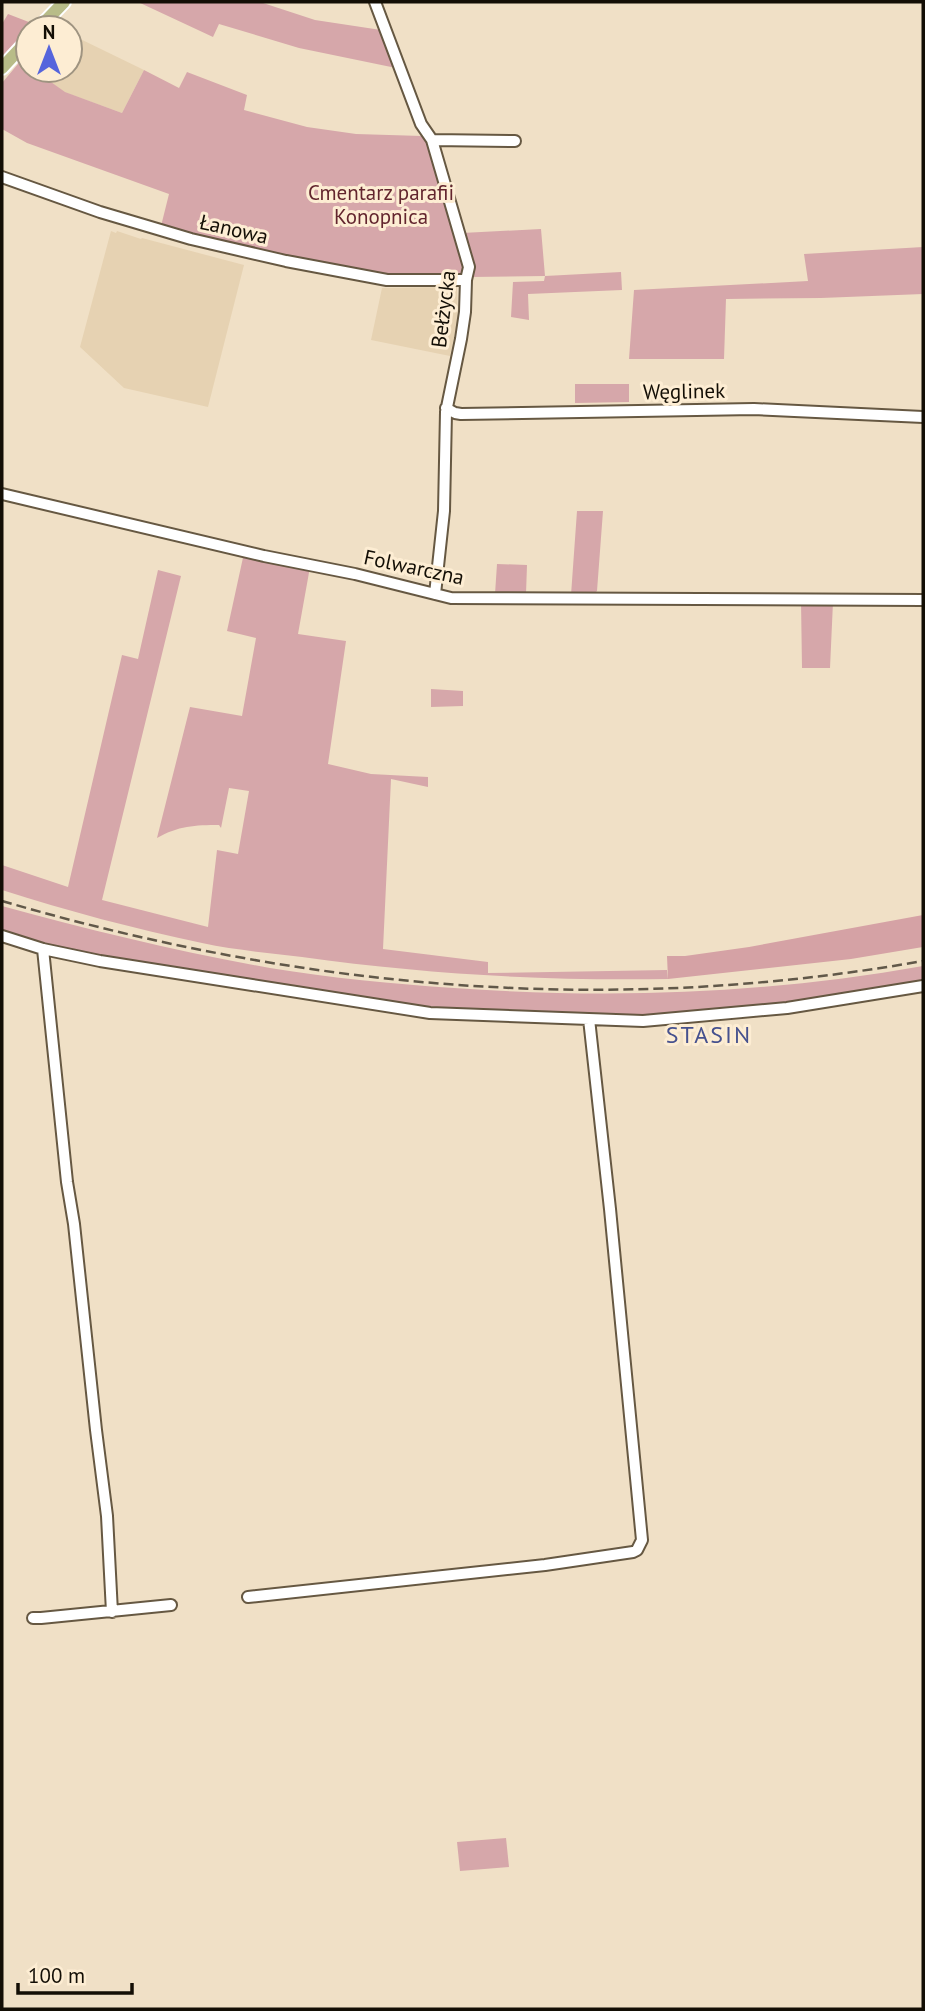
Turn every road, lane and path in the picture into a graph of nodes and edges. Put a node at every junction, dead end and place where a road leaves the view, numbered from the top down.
1 (374, 2) edge
2 (14, 55) edge
3 (2, 68) edge
4 (432, 140) junction
5 (515, 141) dead end
6 (2, 177) edge
7 (466, 280) junction
8 (446, 408) junction
9 (923, 417) edge
10 (2, 494) edge
11 (435, 594) junction
12 (923, 600) edge
13 (2, 936) edge
14 (43, 949) junction
15 (923, 986) edge
16 (589, 1019) junction
17 (248, 1597) dead end
18 (171, 1605) dead end
19 (113, 1612) junction
20 (33, 1618) dead end

1 - 4 street, Bełżycka
2 - 3 main road
4 - 5 street
4 - 7 street, Bełżycka
6 - 7 street, Łanowa
7 - 8 street, Bełżycka
8 - 9 street, Węglinek
8 - 11 street, Bełżycka
10 - 11 street, Folwarczna
11 - 12 street, Folwarczna
13 - 14 street
14 - 16 street
14 - 19 street
15 - 16 street
16 - 17 street
18 - 19 street
19 - 20 street

